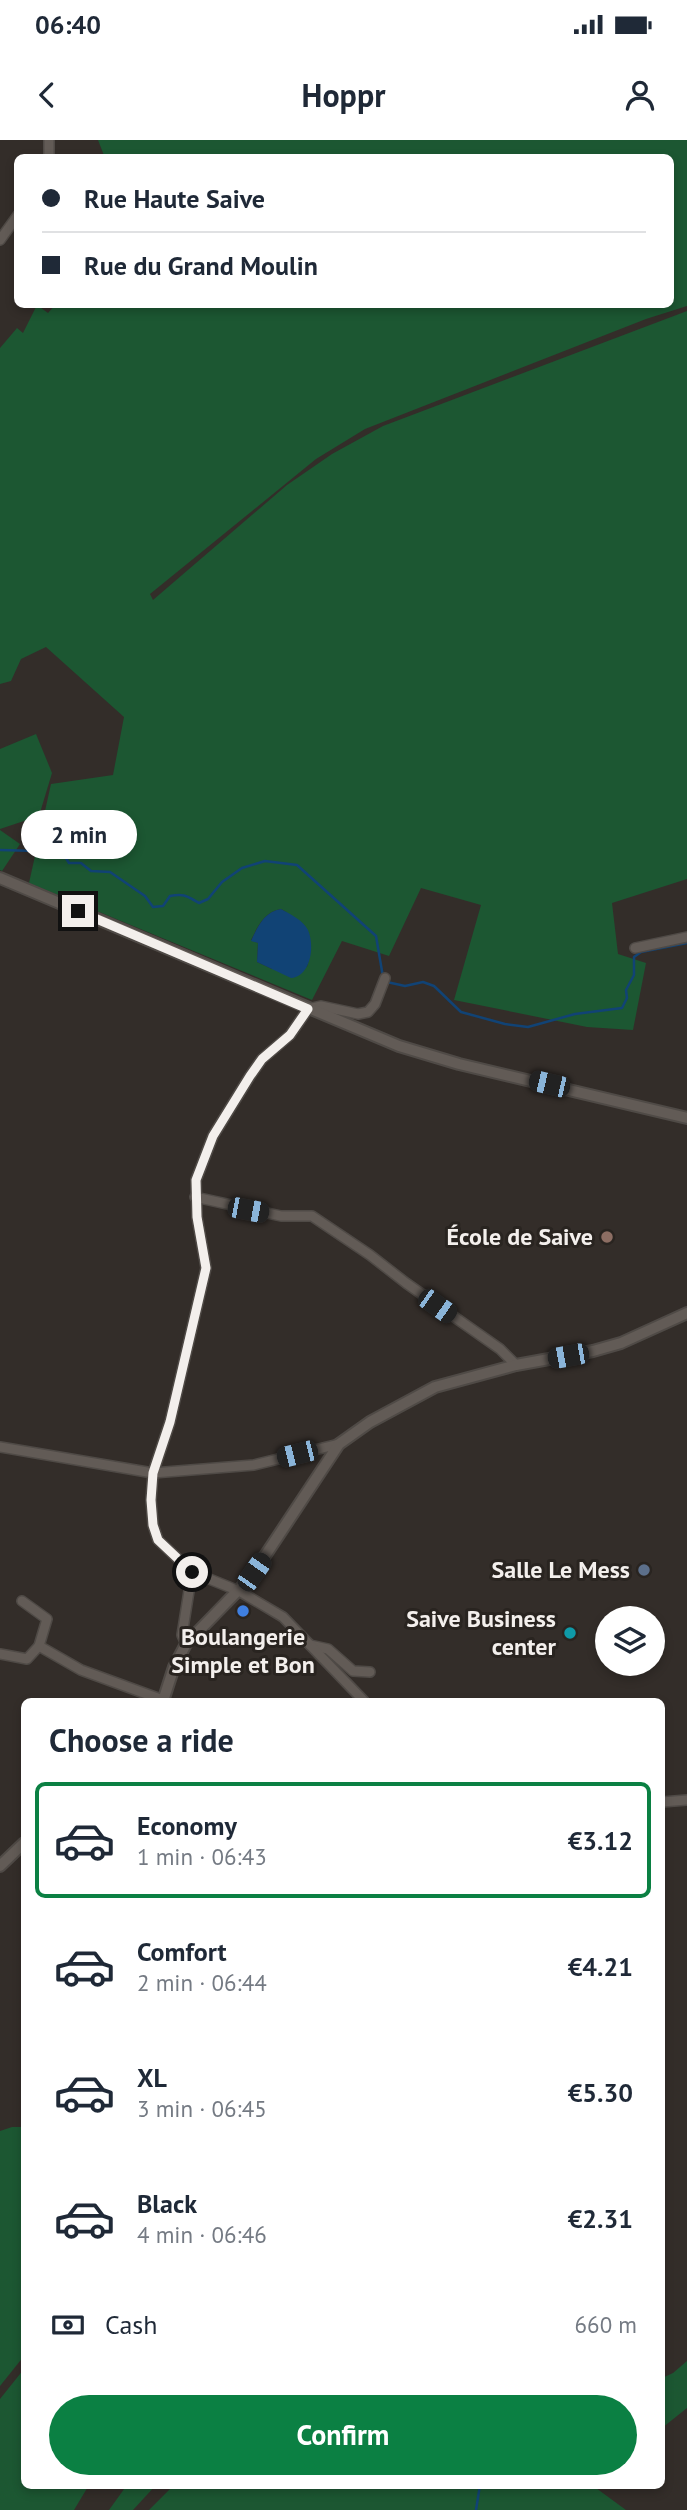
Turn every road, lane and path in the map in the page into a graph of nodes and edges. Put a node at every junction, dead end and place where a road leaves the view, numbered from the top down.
1 (14, 221) edge
2 (0, 240) edge
3 (0, 878) edge
4 (687, 937) edge
5 (635, 948) dead end
6 (384, 980) dead end
7 (308, 1009) junction
8 (687, 1118) edge
9 (195, 1197) junction
10 (687, 1313) edge
11 (516, 1365) junction
12 (340, 1444) junction
13 (0, 1447) edge
14 (153, 1473) junction
15 (192, 1572) junction
16 (239, 1591) junction
17 (22, 1601) dead end
18 (186, 1644) junction
19 (309, 1645) junction
20 (39, 1646) junction
21 (0, 1654) edge
22 (370, 1672) dead end
23 (155, 1698) edge
24 (164, 1698) edge
25 (360, 1698) edge
26 (687, 1800) edge
27 (665, 1802) edge
28 (21, 1846) edge
29 (0, 1866) edge

1 - 2 street
3 - 7 street
4 - 5 street
6 - 7 street
7 - 8 street
7 - 9 street
9 - 11 street
9 - 14 street
10 - 11 street
11 - 12 street
12 - 14 street
12 - 16 street
13 - 14 street
14 - 15 street
15 - 16 street
15 - 18 street
16 - 18 street
16 - 19 street
17 - 20 street
18 - 24 street
19 - 22 street
19 - 25 street
20 - 21 street
20 - 23 street
26 - 27 street
28 - 29 street

